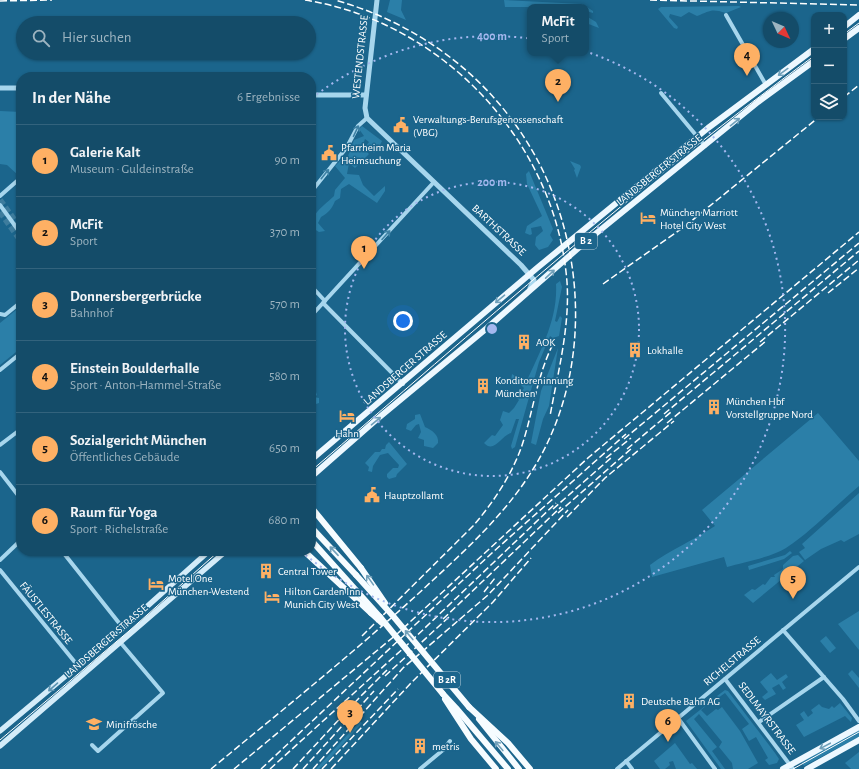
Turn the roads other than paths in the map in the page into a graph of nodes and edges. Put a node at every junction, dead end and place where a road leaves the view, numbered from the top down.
1 (377, 0) edge
2 (726, 15) dead end
3 (859, 16) edge
4 (847, 25) edge
5 (859, 28) edge
6 (847, 37) edge
7 (811, 51) edge
8 (811, 63) edge
9 (766, 85) junction
10 (0, 88) edge
11 (16, 88) edge
12 (661, 93) dead end
13 (366, 94) junction
14 (316, 95) edge
15 (367, 118) junction
16 (697, 137) junction
17 (705, 146) junction
18 (16, 182) edge
19 (434, 182) junction
20 (316, 186) edge
21 (0, 196) edge
22 (0, 205) edge
23 (16, 227) edge
24 (530, 274) junction
25 (316, 292) edge
26 (520, 300) junction
27 (324, 302) junction
28 (16, 306) edge
29 (316, 311) edge
30 (0, 314) edge
31 (16, 357) edge
32 (0, 370) edge
33 (403, 384) junction
34 (16, 433) edge
35 (0, 445) edge
36 (316, 456) edge
37 (0, 472) edge
38 (316, 473) edge
39 (16, 493) edge
40 (316, 513) edge
41 (316, 532) edge
42 (16, 545) edge
43 (316, 545) edge
44 (66, 556) edge
45 (203, 556) edge
46 (220, 556) edge
47 (309, 556) edge
48 (0, 560) edge
49 (859, 567) edge
50 (0, 570) edge
51 (394, 616) junction
52 (123, 628) junction
53 (389, 629) junction
54 (783, 630) junction
55 (120, 642) junction
56 (78, 666) junction
57 (824, 677) junction
58 (725, 679) junction
59 (443, 694) junction
60 (469, 707) junction
61 (678, 718) junction
62 (859, 721) edge
63 (759, 722) junction
64 (859, 728) edge
65 (0, 731) edge
66 (859, 740) edge
67 (450, 741) dead end
68 (92, 745) dead end
69 (0, 746) edge
70 (626, 761) junction
71 (792, 767) edge
72 (420, 769) edge
73 (496, 769) edge
74 (508, 769) edge
75 (519, 769) edge
76 (530, 769) edge
77 (617, 769) edge
78 (632, 769) edge
79 (715, 769) edge
80 (783, 769) edge
81 (806, 769) edge

1 - 13 street, WESTENDSTRASSE
2 - 9 street
3 - 4 main road
5 - 6 main road
7 -> 9 main road, LANDSBERGER STRASSE / B 2
17 -> 8 main road, LANDSBERGER STRASSE / B 2
9 - 16 main road, LANDSBERGER STRASSE / B 2
10 - 11 street
12 - 16 street
13 - 14 street
13 - 15 street, WESTENDSTRASSE
15 - 19 street, BARTHSTRASSE
20 -> 15 street
16 - 17 street
16 - 24 main road, LANDSBERGER STRASSE / B 2
26 -> 17 main road, LANDSBERGER STRASSE / B 2
18 - 21 street
19 - 24 street, BARTHSTRASSE
27 -> 19 street
22 - 23 street
24 - 26 street, LANDSBERGER STRASSE
24 -> 33 main road, LANDSBERGER STRASSE / B 2
25 - 27 street
38 -> 26 main road, LANDSBERGER STRASSE / B 2
27 - 29 street
27 - 33 street
28 - 30 street
31 - 32 street
33 - 36 main road, LANDSBERGER STRASSE / B 2
34 - 35 street
37 - 39 street
51 -> 40 highway, bridge
51 -> 41 highway, B 2R, bridge
42 - 48 street
43 - 53 highway, B 2R, bridge
44 - 52 street
45 - 52 main road, LANDSBERGER STRASSE
46 - 55 main road, LANDSBERGER STRASSE
47 - 53 highway, bridge
49 - 54 street, RICHELSTRASSE
50 - 56 street, FÄUSTLESTRASSE
60 -> 51 highway, B 2R, bridge
52 - 56 main road, LANDSBERGER STRASSE
53 - 59 highway, B 2R, bridge
54 - 57 street
54 - 58 street, RICHELSTRASSE
55 - 68 street
55 - 69 main road, LANDSBERGER STRASSE
56 -> 65 main road, LANDSBERGER STRASSE
57 - 62 street
57 - 63 street
58 - 61 street, RICHELSTRASSE
58 - 63 street, SEDLMAYRSTRASSE
59 - 73 highway
59 - 74 highway, B 2R
75 -> 60 highway, B 2R
60 - 76 highway
61 - 70 street, RICHELSTRASSE
61 - 79 street
63 - 71 street, SEDLMAYRSTRASSE
64 -> 71 main road
66 - 81 main road
67 - 72 street
70 - 77 street, RICHELSTRASSE
70 - 78 street
71 - 80 main road

